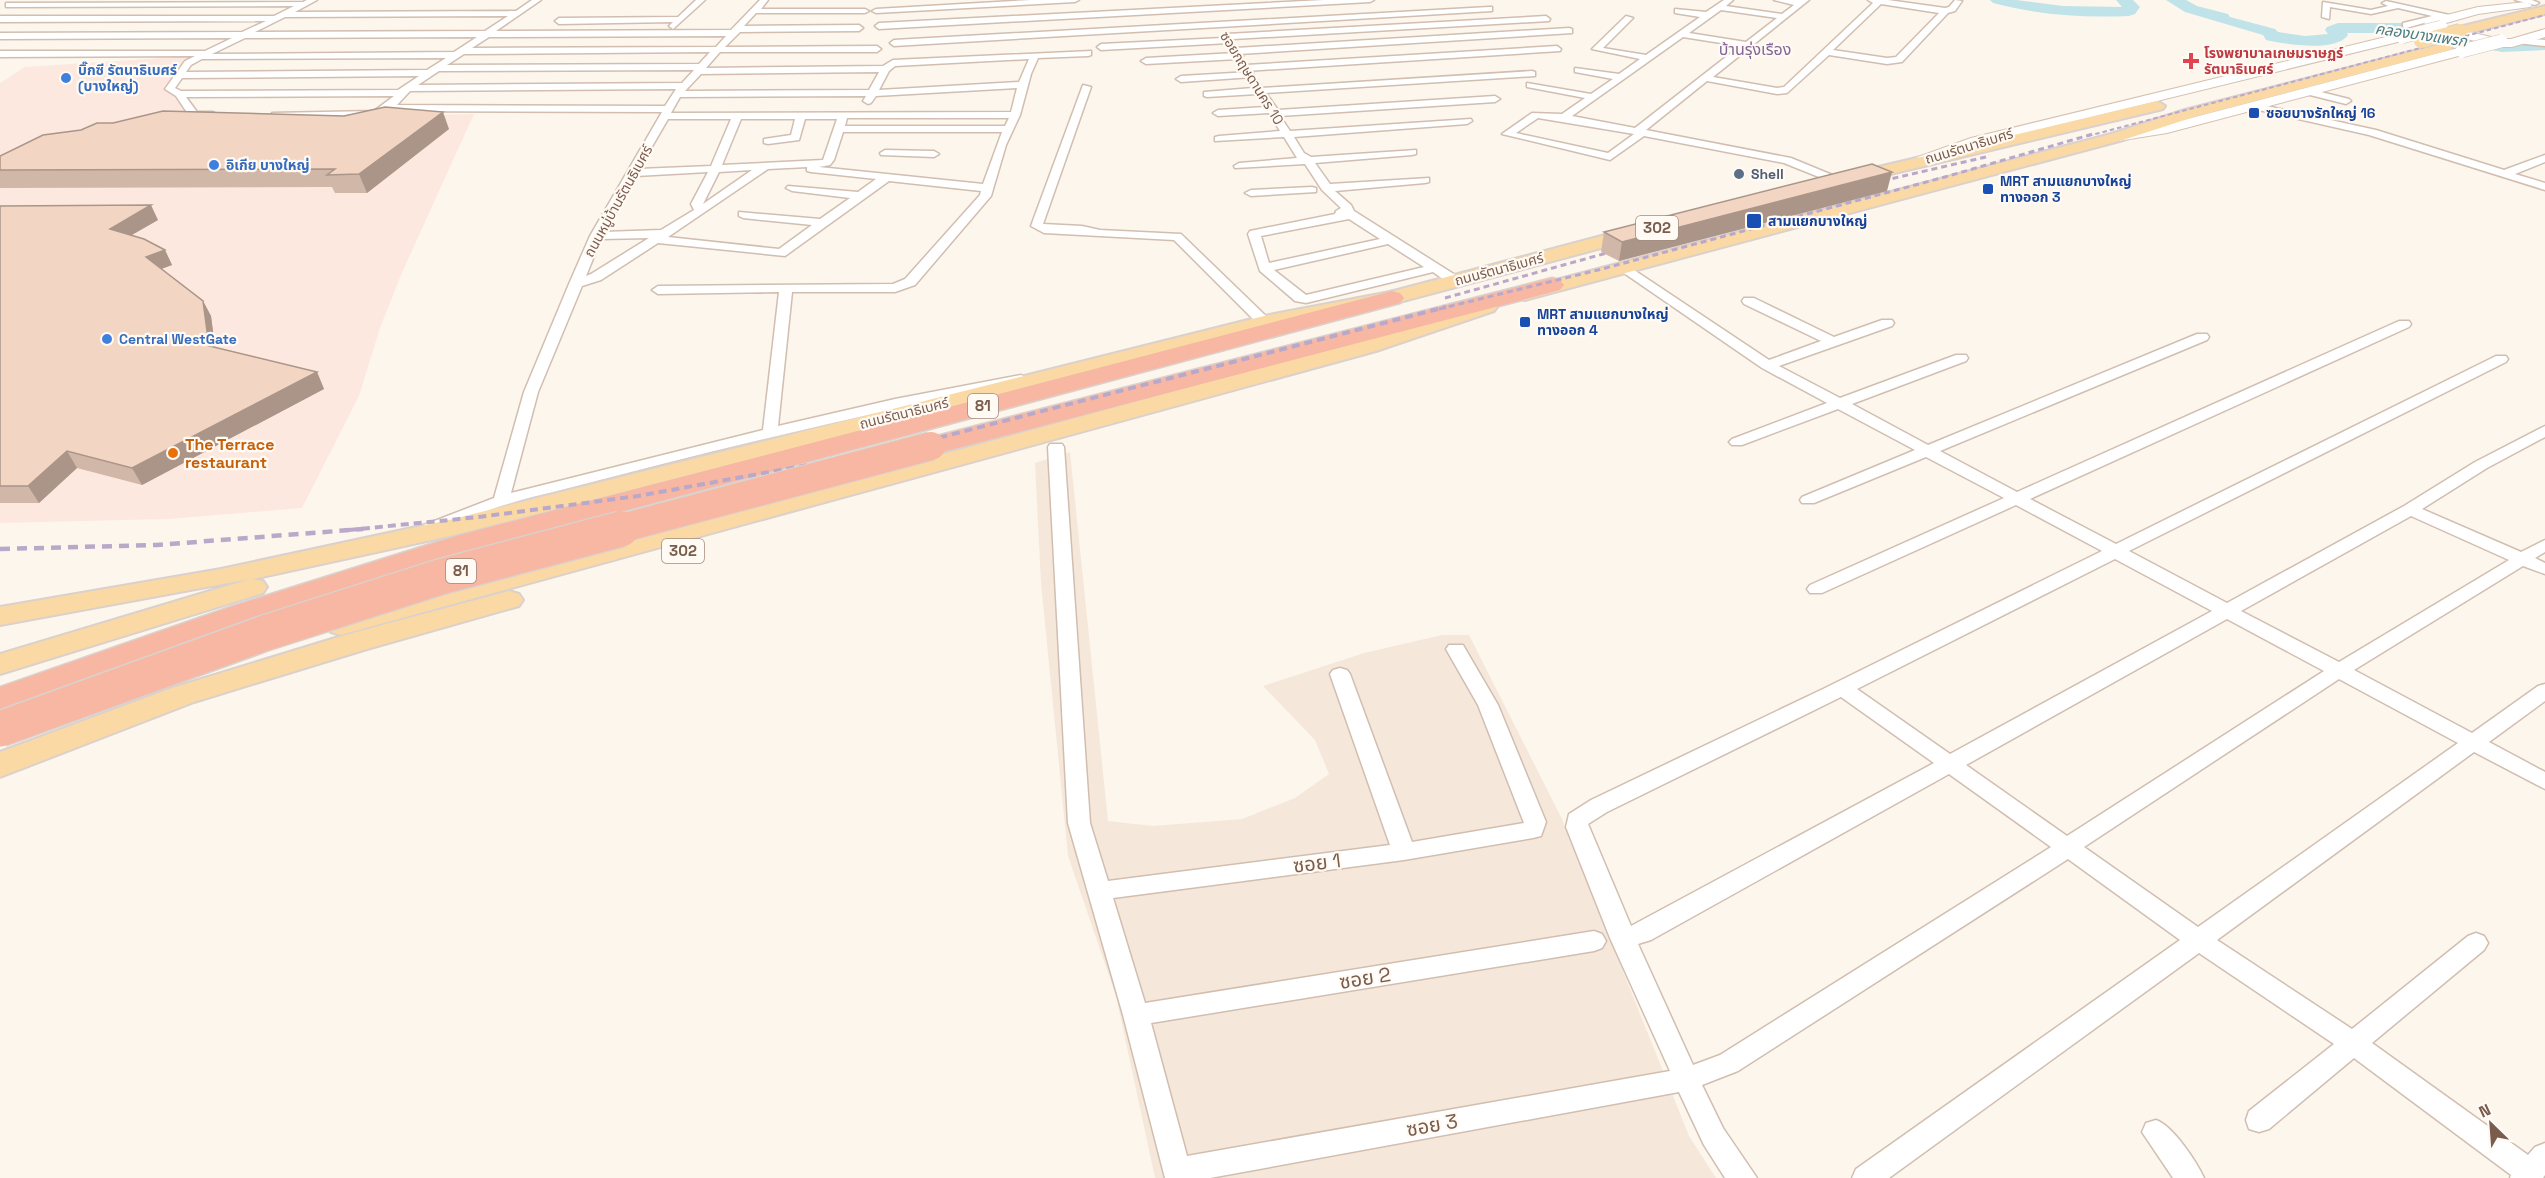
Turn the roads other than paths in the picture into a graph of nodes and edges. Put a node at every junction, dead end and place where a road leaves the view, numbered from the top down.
1 (59, 0) edge
2 (537, 0) edge
3 (701, 0) edge
4 (764, 0) edge
5 (1075, 0) edge
6 (1154, 0) edge
7 (1370, 0) edge
8 (1778, 0) edge
9 (2375, 0) edge
10 (1876, 1) edge
11 (1958, 1) edge
12 (308, 2) edge
13 (1452, 2) dead end
14 (1725, 2) edge
15 (1803, 2) edge
16 (972, 3) edge
17 (1396, 3) dead end
18 (1210, 4) edge
19 (2534, 4) edge
20 (46, 5) junction
21 (9, 6) dead end
22 (2398, 6) junction
23 (1489, 9) dead end
24 (755, 11) junction
25 (865, 11) dead end
26 (876, 11) dead end
27 (1157, 11) junction
28 (1459, 11) junction
29 (1678, 11) dead end
30 (1945, 11) junction
31 (518, 13) junction
32 (1407, 14) junction
33 (1707, 15) junction
34 (280, 16) junction
35 (1785, 16) junction
36 (2326, 17) dead end
37 (2445, 17) junction
38 (1629, 18) dead end
39 (680, 19) junction
40 (1546, 19) dead end
41 (0, 20) edge
42 (12, 20) junction
43 (555, 21) dead end
44 (976, 21) junction
45 (2545, 21) edge
46 (0, 24) edge
47 (1218, 24) junction
48 (879, 26) dead end
49 (1419, 26) junction
50 (859, 28) dead end
51 (736, 31) junction
52 (1569, 31) dead end
53 (2545, 31) edge
54 (487, 33) junction
55 (664, 33) junction
56 (1681, 34) junction
57 (242, 35) junction
58 (0, 36) edge
59 (1228, 39) junction
60 (1433, 39) junction
61 (2518, 41) junction
62 (894, 43) dead end
63 (977, 43) junction
64 (2545, 43) edge
65 (1748, 45) junction
66 (1101, 47) dead end
67 (877, 49) dead end
68 (1557, 49) dead end
69 (720, 50) junction
70 (1828, 52) junction
71 (458, 53) junction
72 (1088, 53) dead end
73 (1237, 53) junction
74 (0, 54) edge
75 (18, 54) junction
76 (202, 55) junction
77 (1451, 55) junction
78 (1035, 56) junction
79 (1647, 58) junction
80 (2310, 60) junction
81 (1146, 61) dead end
82 (0, 62) edge
83 (700, 69) junction
84 (885, 69) junction
85 (1578, 70) dead end
86 (432, 71) junction
87 (1248, 71) junction
88 (1014, 74) dead end
89 (1026, 74) junction
90 (1532, 74) dead end
91 (180, 75) junction
92 (2370, 76) junction
93 (1619, 77) junction
94 (1706, 78) junction
95 (1181, 79) dead end
96 (879, 80) junction
97 (890, 80) dead end
98 (1023, 85) junction
99 (1530, 86) dead end
100 (1086, 87) dead end
101 (404, 90) junction
102 (680, 90) junction
103 (1259, 91) junction
104 (2309, 92) junction
105 (873, 93) junction
106 (179, 94) junction
107 (1207, 94) dead end
108 (1592, 97) junction
109 (1495, 99) dead end
110 (2346, 101) dead end
111 (2253, 106) junction
112 (386, 108) junction
113 (1274, 111) junction
114 (666, 113) junction
115 (1218, 113) dead end
116 (230, 115) edge
117 (266, 115) edge
118 (861, 115) junction
119 (1015, 115) junction
120 (737, 116) junction
121 (801, 116) junction
122 (843, 116) junction
123 (1565, 117) junction
124 (1467, 121) dead end
125 (839, 129) junction
126 (1008, 129) junction
127 (1640, 131) junction
128 (1286, 134) junction
129 (2117, 137) junction
130 (1219, 139) dead end
131 (768, 141) dead end
132 (1412, 152) dead end
133 (885, 153) dead end
134 (1302, 158) junction
135 (2545, 158) edge
136 (1923, 160) junction
137 (929, 162) junction
138 (765, 166) junction
139 (781, 166) junction
140 (1239, 166) dead end
141 (715, 169) junction
142 (632, 173) junction
143 (2505, 174) junction
144 (885, 177) junction
145 (1425, 180) dead end
146 (1838, 181) junction
147 (2545, 187) edge
148 (792, 188) dead end
149 (989, 188) junction
150 (1326, 188) junction
151 (1809, 189) edge
152 (1312, 190) junction
153 (1251, 193) dead end
154 (861, 196) junction
155 (702, 210) junction
156 (743, 214) dead end
157 (1349, 214) junction
158 (824, 223) junction
159 (1656, 228) edge
160 (596, 236) junction
161 (659, 236) junction
162 (1390, 240) junction
163 (1264, 268) junction
164 (1435, 268) junction
165 (1625, 268) junction
166 (1455, 281) junction
167 (575, 284) junction
168 (1552, 285) junction
169 (786, 288) junction
170 (658, 290) dead end
171 (1392, 298) junction
172 (1749, 300) dead end
173 (1264, 322) junction
174 (1887, 323) dead end
175 (2404, 324) dead end
176 (2202, 337) dead end
177 (1833, 342) junction
178 (1368, 346) junction
179 (1961, 358) dead end
180 (2501, 360) dead end
181 (1767, 365) junction
182 (1091, 366) junction
183 (1839, 404) junction
184 (2545, 431) edge
185 (770, 432) junction
186 (1737, 442) dead end
187 (1056, 447) junction
188 (1929, 452) junction
189 (2016, 498) junction
190 (1808, 500) dead end
191 (501, 501) junction
192 (2410, 510) junction
193 (450, 528) junction
194 (411, 536) junction
195 (2545, 545) edge
196 (2115, 551) junction
197 (2523, 560) junction
198 (2545, 569) edge
199 (1816, 589) dead end
200 (2226, 610) junction
201 (0, 616) edge
202 (1456, 649) dead end
203 (8, 662) edge
204 (2340, 670) junction
205 (1340, 674) dead end
206 (1841, 687) junction
207 (2545, 691) edge
208 (0, 700) edge
209 (0, 705) edge
210 (0, 729) edge
211 (2473, 743) junction
212 (1948, 763) junction
213 (0, 765) edge
214 (2545, 781) edge
215 (2067, 847) junction
216 (1404, 852) junction
217 (1100, 891) junction
218 (1622, 938) junction
219 (2200, 940) junction
220 (1594, 941) dead end
221 (2476, 943) dead end
222 (1136, 1015) junction
223 (2353, 1043) junction
224 (1687, 1079) junction
225 (2259, 1120) dead end
226 (2156, 1131) dead end
227 (2533, 1169) edge
228 (1178, 1174) edge
229 (1743, 1178) edge
230 (1866, 1178) edge
231 (2190, 1178) edge

1 - 20 street
2 - 31 street
3 - 39 street
4 - 24 street, ถนนหมู่บ้านรัตนธิเบศร์
5 - 16 street
6 - 27 street
7 - 18 street
8 - 15 street
9 - 22 street
10 - 30 street
10 - 70 street
11 - 30 street
12 - 20 street
12 - 34 street
13 - 28 street
14 - 33 street
14 - 35 street
15 - 35 street
16 - 26 street
16 - 44 street
17 - 32 street
18 - 27 street
18 - 47 street, ซอยกฤษดานคร 10
19 - 37 main road
19 - 136 main road, bridge
20 - 21 street
20 - 42 street
22 - 36 street
22 - 37 street
23 - 28 street
24 - 25 street
24 - 51 street, ถนนหมู่บ้านรัตนธิเบศร์
27 - 44 street
28 - 32 street
29 - 33 street
30 - 70 street
31 - 34 street
31 - 54 street
32 - 47 street
32 - 49 street
33 - 56 street
34 - 42 street
34 - 57 street
35 - 65 street
37 - 61 main road
37 - 80 main road, ถนนรัตนาธิเบศร์, bridge
38 - 79 street
39 - 43 street
39 - 55 street
40 - 49 street
41 - 42 street
42 - 46 street
44 - 48 street
44 - 63 street
45 - 129 main road, ถนนรัตนาธิเบศร์ / 302
47 - 59 street, ซอยกฤษดานคร 10
47 - 63 street
49 - 59 street
49 - 60 street
50 - 51 street
51 - 55 street
51 - 69 street, ถนนหมู่บ้านรัตนธิเบศร์
52 - 60 street
53 - 61 main road
53 - 92 main road, ถนนรัตนาธิเบศร์ / 302, bridge
54 - 55 street
54 - 57 street
54 - 71 street
56 - 65 street
56 - 79 street
57 - 58 street
57 - 76 street
59 - 66 street
59 - 73 street, ซอยกฤษดานคร 10
60 - 73 street
60 - 77 street
61 - 64 street
62 - 63 street
65 - 94 street
67 - 69 street
68 - 77 street
69 - 71 street
69 - 83 street, ถนนหมู่บ้านรัตนธิเบศร์
70 - 94 street
71 - 76 street
71 - 86 street
72 - 78 street
73 - 81 street
73 - 87 street, ซอยกฤษดานคร 10
74 - 75 street
75 - 76 street
75 - 82 street
76 - 91 street
77 - 87 street
78 - 84 street
78 - 89 street
79 - 93 street
80 - 92 main road
80 - 136 main road, ถนนรัตนาธิเบศร์
83 - 84 street
83 - 86 street
83 - 102 street, ถนนหมู่บ้านรัตนธิเบศร์
84 - 96 street
85 - 93 street
86 - 91 street
86 - 101 street
87 - 95 street
87 - 103 street, ซอยกฤษดานคร 10
88 - 89 street
89 - 98 street
90 - 103 street
91 - 106 street
92 - 104 main road, ถนนรัตนาธิเบศร์ / 302
93 - 108 street
94 - 127 street
96 - 97 street
96 - 105 street
98 - 105 street
98 - 119 street
99 - 108 street
100 - 173 street
101 - 102 street
101 - 106 street
101 - 112 street
102 - 105 street
102 - 114 street, ถนนหมู่บ้านรัตนธิเบศร์
103 - 107 street
103 - 113 street, ซอยกฤษดานคร 10
104 - 110 street
104 - 111 main road, ถนนรัตนาธิเบศร์ / 302
105 - 118 street
106 - 116 street
108 - 123 street
109 - 113 street
111 - 129 main road, ถนนรัตนาธิเบศร์ / 302
111 - 143 street
112 - 114 street
112 - 117 street
113 - 115 street
113 - 128 street, ซอยกฤษดานคร 10
114 - 120 street
114 - 142 street, ถนนหมู่บ้านรัตนธิเบศร์
118 - 119 street
118 - 122 street
119 - 126 street
120 - 121 street
120 - 141 street
121 - 122 street
121 - 131 street
122 - 125 street
123 - 127 street
123 - 127 street
124 - 128 street
125 - 126 street
125 - 139 street
126 - 149 street
127 - 146 street
128 - 130 street
128 - 134 street, ซอยกฤษดานคร 10
129 - 165 main road, ถนนรัตนาธิเบศร์ / 302
132 - 134 street
133 - 137 street
134 - 140 street
134 - 150 street, ซอยกฤษดานคร 10
134 - 152 street, ซอยกฤษดานคร 10
135 - 143 street
136 - 146 main road, ถนนรัตนาธิเบศร์
137 - 144 street
137 - 149 street
138 - 139 street
138 - 141 street
138 - 155 street
139 - 144 street
141 - 142 street
141 - 155 street
142 - 160 street, ถนนหมู่บ้านรัตนธิเบศร์
143 - 147 street
144 - 154 street
145 - 150 street
146 - 151 main road, ถนนรัตนาธิเบศร์
148 - 154 street
149 - 169 street
150 - 157 street, ซอยกฤษดานคร 10
152 - 153 street
152 - 157 street, ซอยกฤษดานคร 10
154 - 158 street
155 - 161 street
156 - 158 street
157 - 162 street, ซอยกฤษดานคร 10
157 - 163 street
158 - 161 street
159 - 166 main road, ถนนรัตนาธิเบศร์ / 302
160 - 161 street
160 - 167 street, ถนนหมู่บ้านรัตนธิเบศร์
161 - 167 street
162 - 163 street
162 - 164 street, ซอยกฤษดานคร 10
163 - 164 street
164 - 166 street, ซอยกฤษดานคร 10
165 - 168 main road, ถนนรัตนาธิเบศร์ / 302
165 - 181 street
166 - 171 main road, ถนนรัตนาธิเบศร์ / 302
167 - 191 street, ถนนหมู่บ้านรัตนธิเบศร์
168 - 178 main road, ถนนรัตนาธิเบศร์ / 302
168 - 210 highway, 81, bridge
169 - 170 street
169 - 185 street
171 - 173 main road, ถนนรัตนาธิเบศร์ / 302
171 - 208 highway, 81
172 - 177 street
173 - 182 main road, ถนนรัตนาธิเบศร์ / 302
174 - 177 street
175 - 189 street
176 - 188 street
177 - 181 street
178 - 187 main road, 302
178 - 209 main road
179 - 183 street
180 - 196 street
181 - 183 street
182 - 185 street
182 - 193 main road, ถนนรัตนาธิเบศร์ / 302
183 - 186 street
183 - 188 street
184 - 192 street
185 - 191 street
187 - 213 main road, 302
187 - 217 street
188 - 189 street
188 - 190 street
189 - 196 street
189 - 199 street
191 - 194 street
192 - 197 street
192 - 200 street
193 - 194 main road
193 - 203 main road, 302
194 - 201 main road
195 - 197 street, ซอย 3
196 - 200 street
196 - 206 street
197 - 198 street
197 - 204 street, ซอย 3
200 - 204 street
200 - 212 street
202 - 216 street, ซอย 1
204 - 211 street
204 - 215 street, ซอย 3
205 - 216 street
206 - 212 street
206 - 218 street
207 - 211 street
211 - 214 street
211 - 219 street
212 - 215 street
212 - 218 street
215 - 219 street
215 - 224 street, ซอย 3
216 - 217 street, ซอย 1
217 - 222 street
218 - 224 street
219 - 223 street
219 - 230 street
220 - 222 street, ซอย 2
221 - 223 street
222 - 228 street
223 - 225 street
223 - 227 street
224 - 228 street, ซอย 3
224 - 229 street
226 - 231 street

